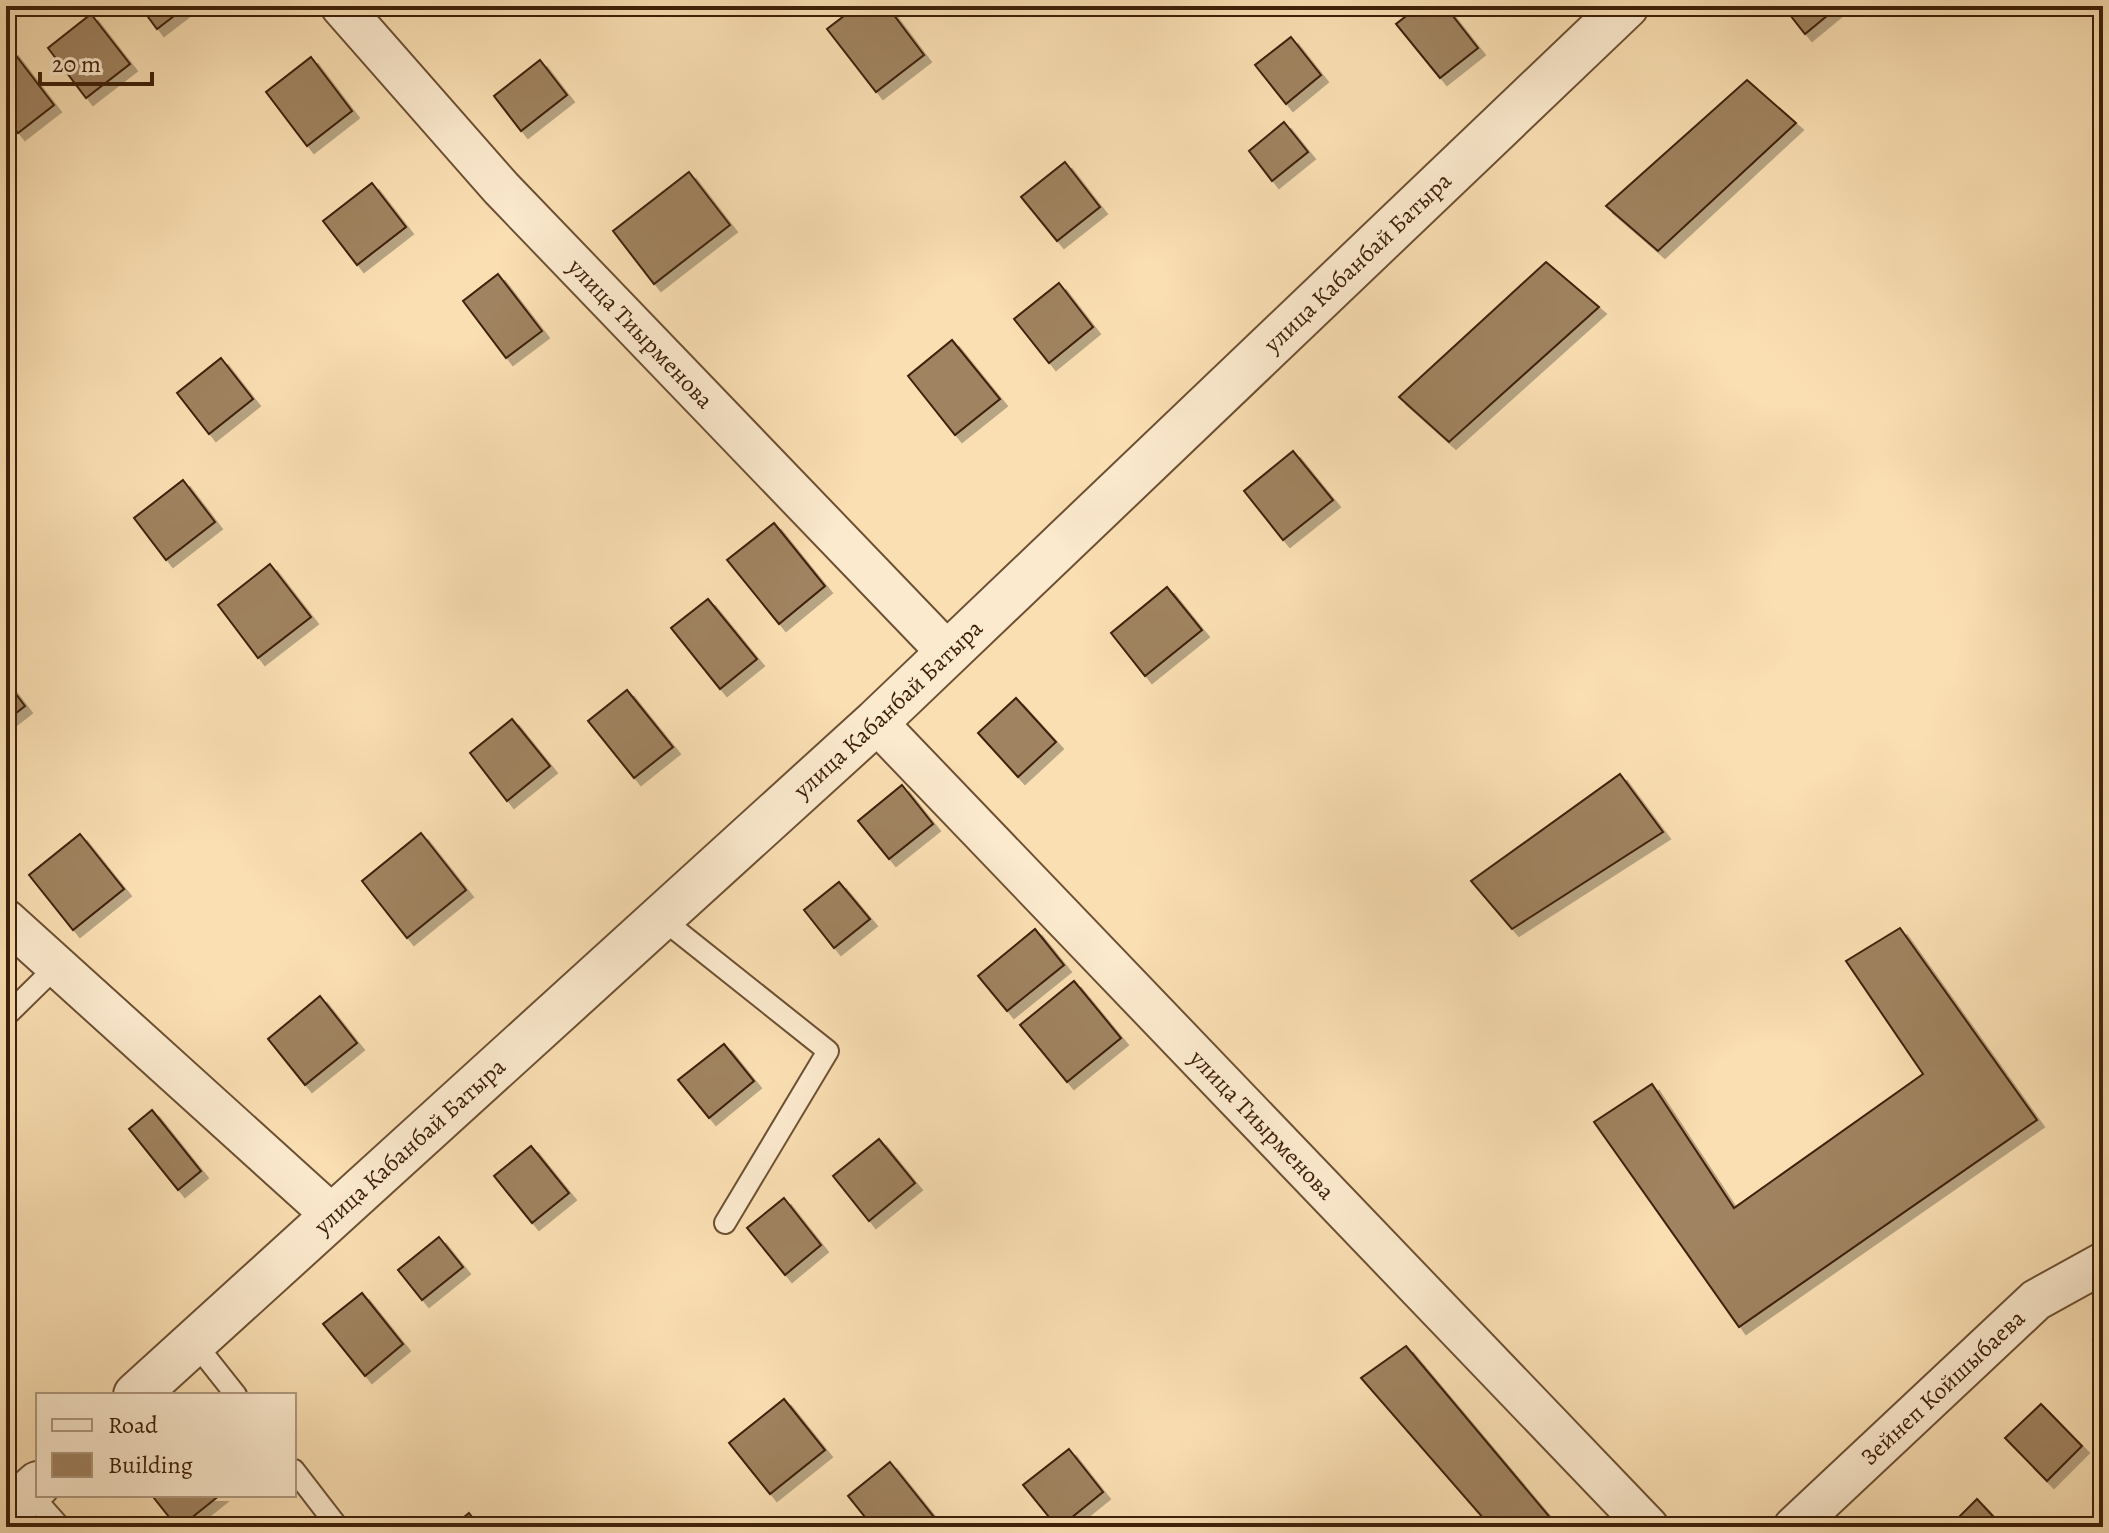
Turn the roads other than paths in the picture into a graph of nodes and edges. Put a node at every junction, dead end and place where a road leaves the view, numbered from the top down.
1 (341, 6) edge
2 (1626, 6) edge
3 (949, 654) junction
4 (876, 722) junction
5 (661, 918) junction
6 (6, 920) edge
7 (57, 966) junction
8 (6, 1016) edge
9 (333, 1216) junction
10 (725, 1223) dead end
11 (2103, 1263) edge
12 (194, 1342) junction
13 (138, 1393) edge
14 (234, 1393) edge
15 (296, 1473) edge
16 (24, 1496) edge
17 (60, 1527) edge
18 (338, 1527) edge
19 (1648, 1527) edge
20 (1794, 1527) edge

1 - 3 street, улица Тиырменова
2 - 3 street, улица Кабанбай Батыра
3 - 4 street, улица Кабанбай Батыра
4 - 5 street, улица Кабанбай Батыра
4 - 19 street, улица Тиырменова
5 - 9 street, улица Кабанбай Батыра
5 - 10 lane
6 - 7 street
7 - 8 lane
7 - 9 street
9 - 12 street, улица Кабанбай Батыра
11 - 20 street, Зейнеп Койшыбаева
12 - 13 street, улица Кабанбай Батыра
12 - 14 lane
15 - 18 lane
16 - 17 lane

